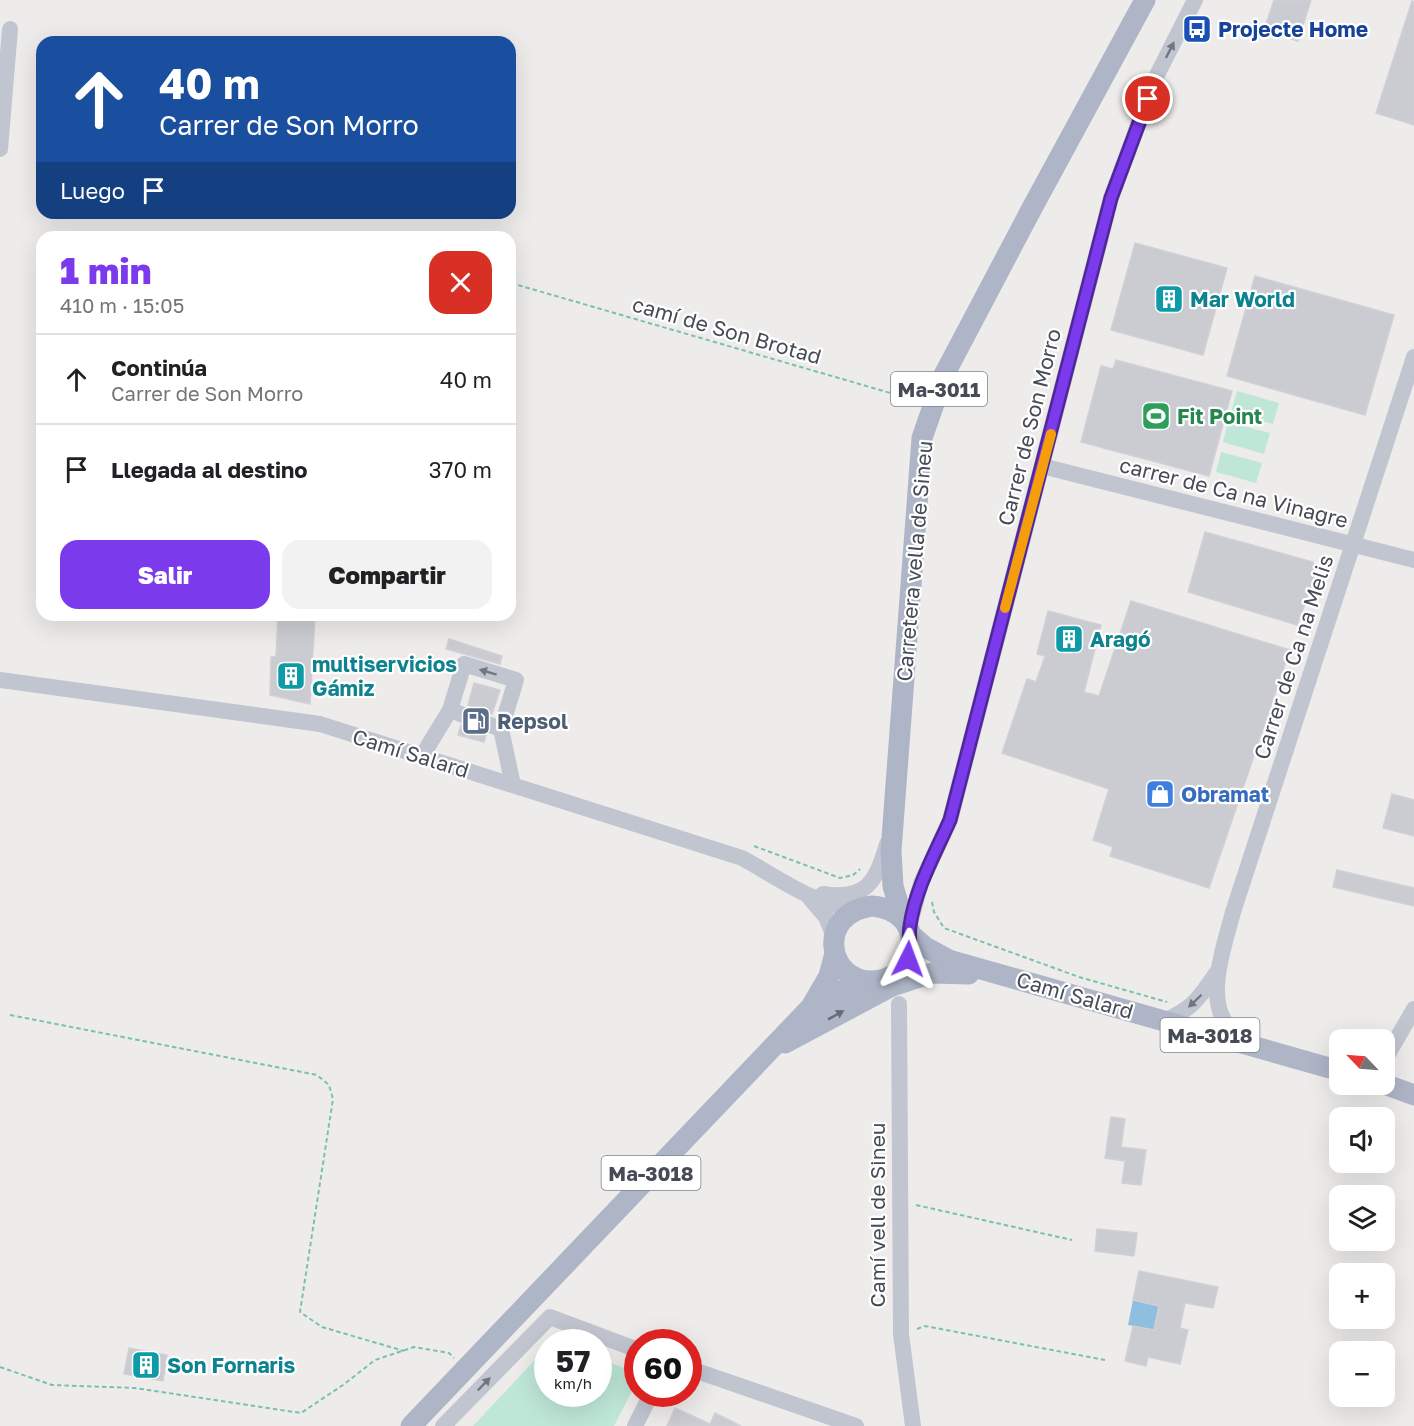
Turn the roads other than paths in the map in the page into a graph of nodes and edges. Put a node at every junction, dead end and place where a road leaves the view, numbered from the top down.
1 (1145, 0) edge
2 (1195, 0) edge
3 (10, 29) dead end
4 (0, 149) edge
5 (1414, 357) edge
6 (1042, 466) junction
7 (1353, 545) junction
8 (1414, 560) edge
9 (0, 680) edge
10 (450, 710) junction
11 (501, 729) junction
12 (422, 756) junction
13 (513, 785) junction
14 (894, 825) junction
15 (891, 850) junction
16 (788, 883) junction
17 (804, 892) junction
18 (859, 908) junction
19 (907, 926) junction
20 (835, 945) junction
21 (949, 960) junction
22 (903, 966) junction
23 (1217, 972) junction
24 (1006, 975) junction
25 (867, 981) junction
26 (899, 1004) dead end
27 (811, 1007) junction
28 (1414, 1009) edge
29 (1164, 1022) junction
30 (1395, 1043) edge
31 (1256, 1048) junction
32 (766, 1053) junction
33 (1329, 1068) edge
34 (1395, 1088) edge
35 (1414, 1095) edge
36 (624, 1345) edge
37 (702, 1373) edge
38 (644, 1407) edge
39 (411, 1426) edge
40 (443, 1426) edge
41 (635, 1426) edge
42 (856, 1426) edge
43 (913, 1426) edge

1 - 14 main road, Carretera vella de Sineu / Ma-3011
6 -> 2 street, Carrer de Son Morro
3 - 4 street
5 - 7 street, Carrer de Ca na Melis
6 - 7 street, carrer de Ca na Vinagre
6 - 19 street, Carrer de Son Morro
7 - 8 street, carrer de Ca na Vinagre
7 - 23 street, Carrer de Ca na Melis
9 - 12 street, Camí Salard
10 - 11 street
11 -> 10 street
10 - 12 street
11 - 13 street
12 - 13 street, Camí Salard
13 - 16 street, Camí Salard
14 - 15 main road, Carretera vella de Sineu / Ma-3011
14 - 16 street
15 - 18 main road, Carretera vella de Sineu / Ma-3011
15 - 19 main road, Carretera vella de Sineu / Ma-3011
16 - 17 street, Camí Salard
17 - 18 street, Camí Salard
17 - 20 street, Camí Salard
18 - 19 main road, Ma-3018
18 - 20 main road, Ma-3018
19 - 21 main road, Camí Salard / Ma-3018
19 - 22 main road
20 - 25 main road
20 - 27 main road, Ma-3018
21 - 22 main road, Camí Salard / Ma-3018
21 - 24 main road, Camí Salard / Ma-3018
22 - 25 main road, Ma-3018
23 -> 29 street, Carrer de Ca na Melis
23 - 31 street, Carrer de Ca na Melis
24 - 29 main road, Camí Salard / Ma-3018
32 -> 24 main road
25 - 27 main road, Ma-3018
26 - 43 street, Camí vell de Sineu
27 - 32 main road, Ma-3018
28 - 30 street
29 - 31 main road, Camí Salard / Ma-3018
31 - 33 main road, Camí Salard / Ma-3018
32 - 39 main road, Ma-3018
34 - 35 main road
40 -> 36 street
37 - 42 street
38 - 41 street

